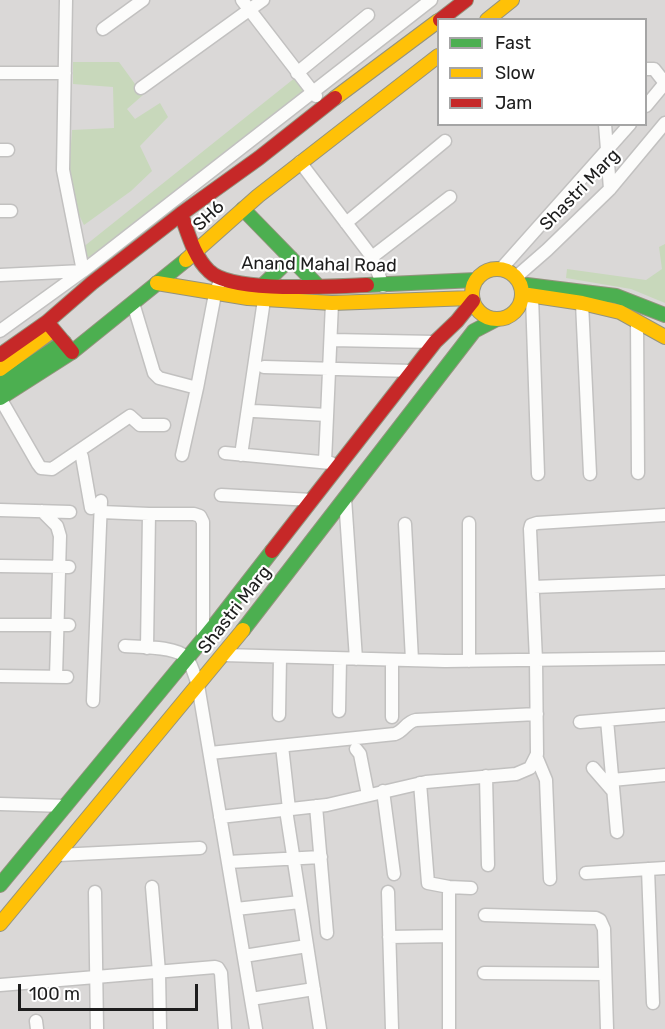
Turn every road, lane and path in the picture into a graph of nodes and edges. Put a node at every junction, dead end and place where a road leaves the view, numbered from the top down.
1 (66, 0) edge
2 (143, 0) edge
3 (263, 0) edge
4 (431, 0) edge
5 (466, 0) edge
6 (512, 0) edge
7 (245, 5) edge
8 (368, 15) dead end
9 (442, 18) edge
10 (490, 18) edge
11 (437, 21) edge
12 (103, 29) dead end
13 (436, 59) edge
14 (647, 69) edge
15 (0, 73) edge
16 (65, 73) junction
17 (297, 73) junction
18 (665, 83) edge
19 (141, 88) dead end
20 (312, 92) junction
21 (647, 104) edge
22 (324, 106) junction
23 (665, 123) edge
24 (605, 126) edge
25 (628, 126) edge
26 (445, 141) dead end
27 (607, 151) junction
28 (300, 162) junction
29 (610, 189) junction
30 (450, 197) dead end
31 (176, 199) junction
32 (243, 209) junction
33 (181, 214) junction
34 (346, 223) junction
35 (197, 251) junction
36 (291, 258) junction
37 (372, 258) junction
38 (501, 269) junction
39 (83, 271) junction
40 (0, 275) edge
41 (221, 280) junction
42 (476, 280) junction
43 (92, 283) junction
44 (158, 283) junction
45 (383, 286) junction
46 (319, 287) junction
47 (522, 288) junction
48 (263, 293) junction
49 (215, 294) junction
50 (472, 299) junction
51 (133, 303) junction
52 (332, 303) junction
53 (582, 303) junction
54 (665, 315) edge
55 (497, 319) junction
56 (637, 321) junction
57 (50, 326) junction
58 (0, 332) edge
59 (665, 337) edge
60 (331, 340) junction
61 (435, 342) junction
62 (68, 347) junction
63 (0, 356) edge
64 (264, 366) dead end
65 (330, 368) junction
66 (0, 369) edge
67 (412, 371) junction
68 (0, 385) edge
69 (197, 388) junction
70 (0, 398) edge
71 (254, 411) dead end
72 (327, 415) junction
73 (164, 425) dead end
74 (238, 449) junction
75 (79, 451) junction
76 (225, 453) dead end
77 (182, 455) dead end
78 (325, 462) junction
79 (340, 464) junction
80 (538, 474) dead end
81 (590, 474) dead end
82 (638, 474) dead end
83 (221, 495) dead end
84 (345, 498) junction
85 (312, 500) junction
86 (97, 507) junction
87 (0, 510) edge
88 (42, 511) junction
89 (69, 512) dead end
90 (149, 514) junction
91 (665, 515) edge
92 (469, 523) dead end
93 (405, 524) dead end
94 (0, 566) edge
95 (64, 567) junction
96 (665, 582) edge
97 (533, 587) junction
98 (0, 625) edge
99 (63, 625) junction
100 (203, 640) junction
101 (125, 646) dead end
102 (147, 648) junction
103 (223, 656) junction
104 (280, 657) junction
105 (665, 658) edge
106 (188, 659) junction
107 (340, 659) junction
108 (356, 659) junction
109 (392, 660) junction
110 (412, 660) junction
111 (536, 660) junction
112 (469, 661) junction
113 (0, 676) edge
114 (198, 686) junction
115 (93, 701) dead end
116 (339, 711) dead end
117 (537, 714) junction
118 (279, 715) dead end
119 (665, 715) edge
120 (392, 717) dead end
121 (607, 720) junction
122 (580, 722) dead end
123 (282, 746) junction
124 (356, 749) dead end
125 (210, 753) junction
126 (536, 756) junction
127 (593, 768) dead end
128 (665, 775) edge
129 (486, 776) junction
130 (420, 783) junction
131 (613, 786) junction
132 (383, 791) junction
133 (369, 795) junction
134 (0, 804) edge
135 (66, 806) junction
136 (316, 806) junction
137 (288, 809) junction
138 (220, 817) junction
139 (617, 832) dead end
140 (200, 848) dead end
141 (58, 855) junction
142 (294, 857) junction
143 (321, 857) junction
144 (228, 862) junction
145 (488, 865) dead end
146 (665, 868) edge
147 (648, 869) junction
148 (586, 873) dead end
149 (394, 874) dead end
150 (550, 879) dead end
151 (0, 885) edge
152 (152, 887) dead end
153 (449, 887) junction
154 (471, 888) dead end
155 (95, 892) dead end
156 (388, 892) dead end
157 (300, 902) junction
158 (236, 909) junction
159 (485, 915) dead end
160 (0, 924) edge
161 (327, 933) dead end
162 (449, 936) junction
163 (389, 937) junction
164 (307, 946) junction
165 (244, 956) junction
166 (159, 972) junction
167 (484, 973) dead end
168 (605, 974) junction
169 (96, 977) junction
170 (0, 985) edge
171 (314, 989) junction
172 (251, 999) junction
173 (653, 1003) dead end
174 (97, 1029) edge
175 (160, 1029) edge
176 (225, 1029) edge
177 (256, 1029) edge
178 (320, 1029) edge
179 (392, 1029) edge
180 (448, 1029) edge
181 (607, 1029) edge

1 - 16 street
2 - 12 street
3 - 7 street
4 - 20 street
5 - 9 main road
6 - 10 main road
7 - 17 street
7 - 19 street
8 - 17 street
11 - 22 main road
13 - 28 main road, SH6
14 - 18 street
15 - 16 street
16 - 39 street
17 - 20 street
18 - 21 street
20 - 22 street
20 - 31 street
22 - 33 main road
23 - 29 street, Shastri Marg
24 - 27 street
25 - 27 street, Shastri Marg
26 - 34 street
27 - 29 street
27 - 38 street, Shastri Marg
28 - 32 main road, SH6
28 - 34 street
29 - 47 street, Shastri Marg
30 - 37 street
31 - 33 street, Anand Mahal Road
31 - 39 street
32 - 35 main road, SH6
32 - 36 main road
33 - 35 main road, Anand Mahal Road
33 - 43 main road
34 - 37 street
35 - 41 main road, Anand Mahal Road
35 - 44 main road, SH6
36 - 46 main road
36 - 48 main road
37 - 45 street
38 - 42 main road
38 - 47 main road
39 - 40 street
39 - 43 street
39 - 58 street
41 - 48 main road, Anand Mahal Road
41 - 49 street
42 - 45 main road, Anand Mahal Road
42 - 50 main road
43 - 57 main road
44 - 49 main road, Anand Mahal Road
44 - 51 main road, SH6
45 - 46 main road, Anand Mahal Road
46 - 48 main road, Anand Mahal Road
47 - 53 main road
47 - 54 main road
47 - 55 main road
47 - 80 street
48 - 49 main road, Anand Mahal Road
48 - 52 main road, Anand Mahal Road
48 - 74 street
49 - 69 street
50 - 52 main road, Anand Mahal Road
50 - 55 main road
50 - 61 main road, Shastri Marg
51 - 62 main road, SH6
51 - 69 street
52 - 60 street
53 - 56 main road
53 - 81 street
55 - 84 main road, Shastri Marg
56 - 59 main road
56 - 82 street
57 - 62 main road
57 - 63 main road
57 - 66 main road
60 - 61 street
60 - 65 street
61 - 67 main road, Shastri Marg
62 - 68 main road
62 - 70 main road, SH6
64 - 65 street
65 - 67 street
65 - 72 street
67 - 79 main road, Shastri Marg
69 - 77 street
70 - 75 street
71 - 72 street
72 - 78 street
73 - 75 street
74 - 76 street
74 - 78 street
75 - 86 street
78 - 79 street
79 - 85 main road, Shastri Marg
83 - 85 street
84 - 103 main road, Shastri Marg
84 - 108 street
85 - 100 main road, Shastri Marg
86 - 90 street
86 - 115 street
87 - 88 street
88 - 89 street
88 - 95 street
90 - 100 street
90 - 102 street
91 - 97 street
92 - 112 street
93 - 110 street
94 - 95 street
95 - 99 street
96 - 97 street
97 - 111 street
98 - 99 street
99 - 113 street
100 - 106 main road, Shastri Marg
101 - 102 street
102 - 106 street
103 - 104 street
103 - 114 main road, Shastri Marg
104 - 107 street
104 - 118 street
105 - 111 street
106 - 114 street
106 - 135 main road, Shastri Marg
107 - 108 street
107 - 116 street
108 - 109 street
109 - 110 street
109 - 120 street
110 - 112 street
111 - 112 street
111 - 117 street
114 - 125 street
114 - 141 main road, Shastri Marg
117 - 123 street
117 - 126 street
119 - 121 street
121 - 122 street
121 - 131 street
123 - 125 street
123 - 137 street
124 - 133 street
125 - 138 street
126 - 129 street
126 - 150 street
127 - 131 street
128 - 131 street
129 - 130 street
129 - 145 street
130 - 132 street
130 - 153 street
131 - 139 street
132 - 133 street
132 - 149 street
133 - 136 street
134 - 135 street
135 - 151 main road, Shastri Marg
136 - 137 street
136 - 143 street
137 - 138 street
137 - 142 street
138 - 144 street
140 - 141 street
141 - 160 main road, Shastri Marg
142 - 143 street
142 - 144 street
142 - 157 street
143 - 161 street
144 - 158 street
146 - 147 street
147 - 148 street
147 - 173 street
152 - 166 street
153 - 154 street
153 - 162 street
155 - 169 street
156 - 163 street
157 - 158 street
157 - 164 street
158 - 165 street
159 - 168 street
162 - 163 street
162 - 180 street
163 - 179 street
164 - 165 street
164 - 171 street
165 - 172 street
166 - 169 street
166 - 175 street
166 - 176 street
167 - 168 street
168 - 181 street
169 - 170 street
169 - 174 street
171 - 172 street
171 - 178 street
172 - 177 street

